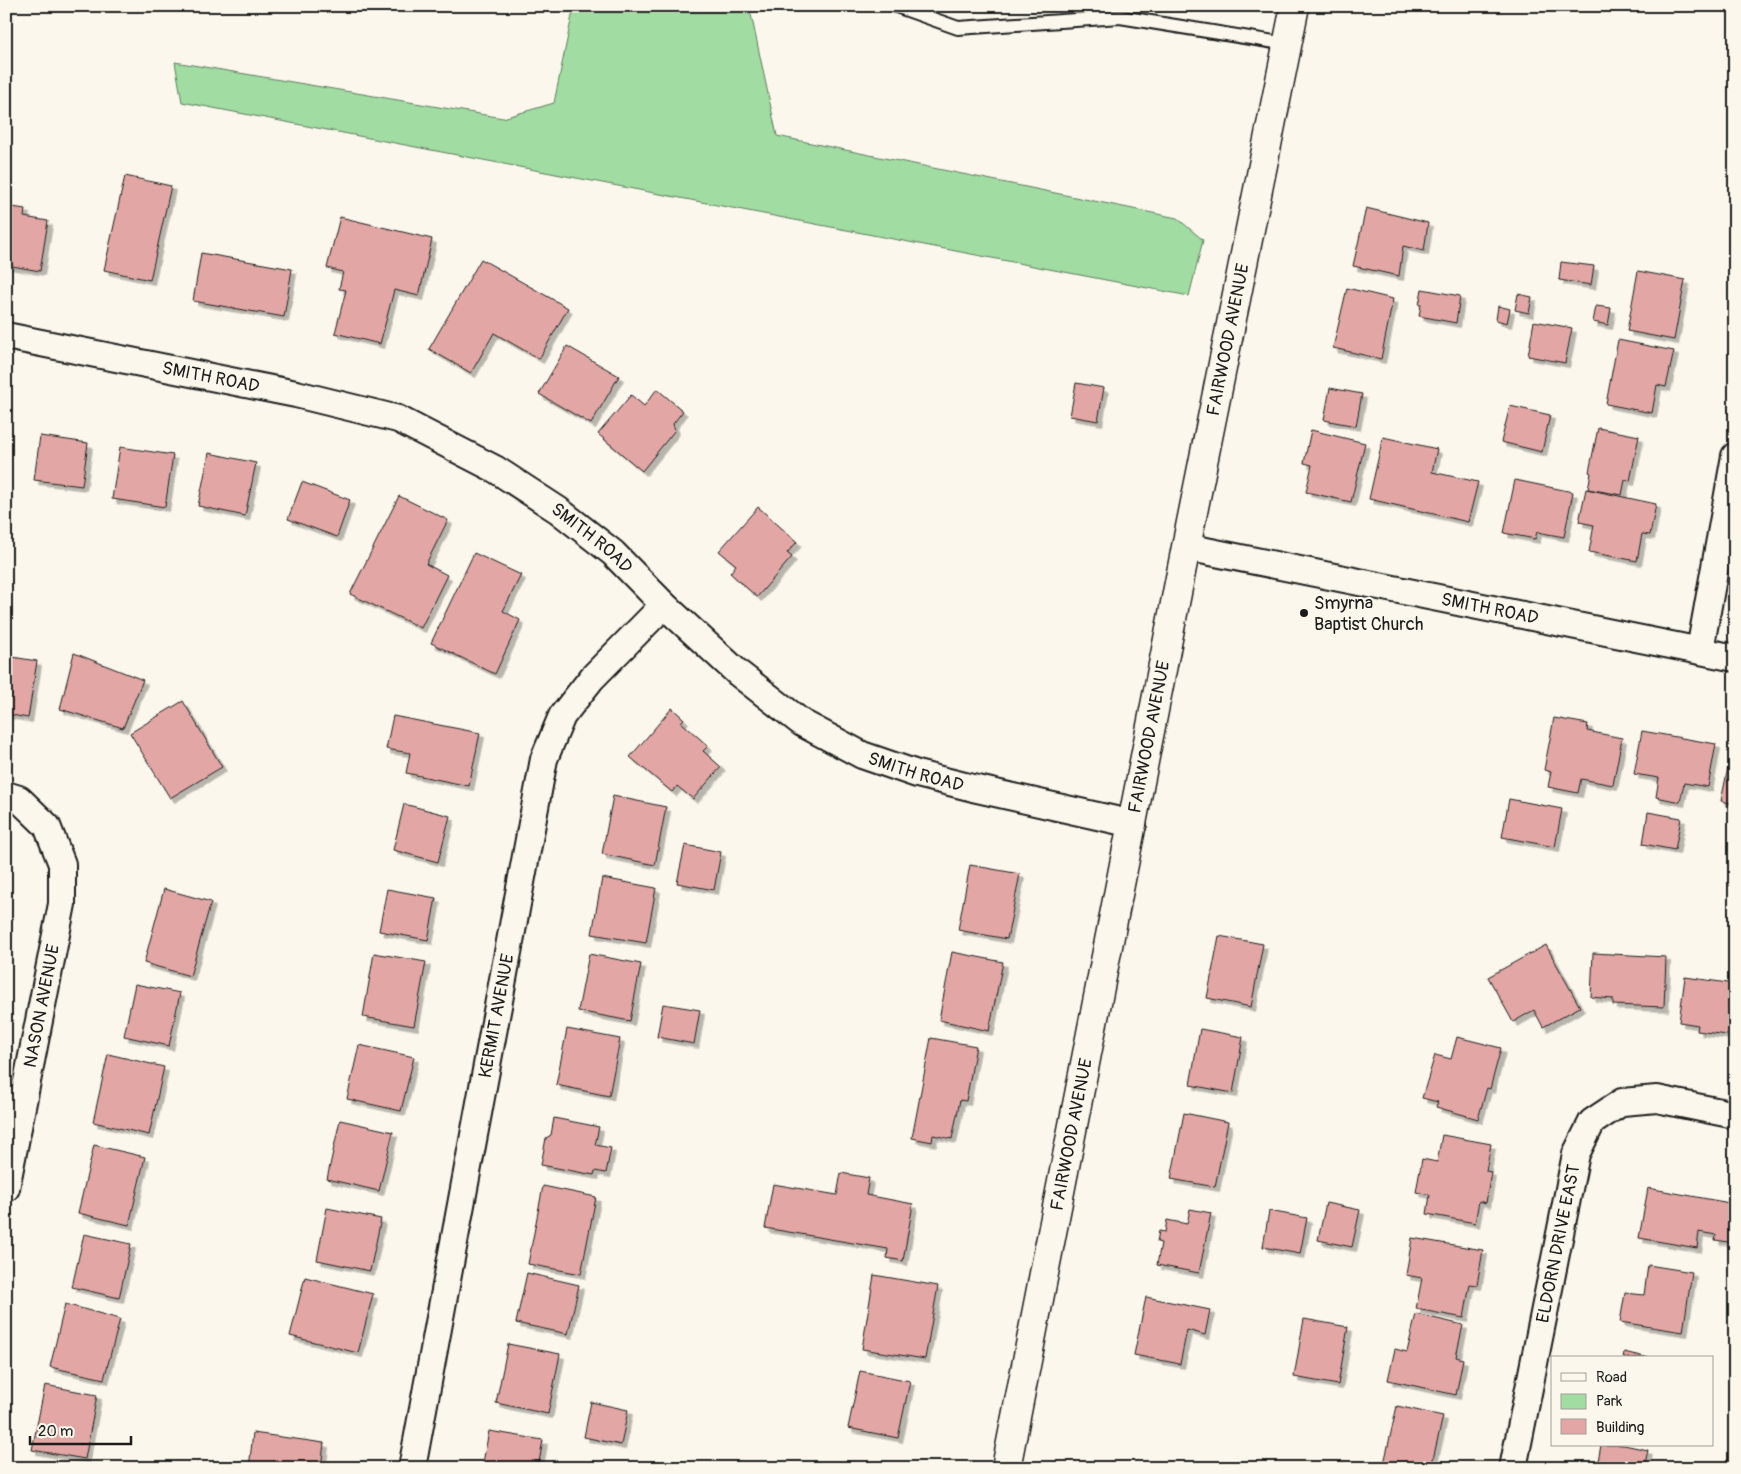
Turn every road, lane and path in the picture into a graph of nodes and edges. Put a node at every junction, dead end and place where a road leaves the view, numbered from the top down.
1 (896, 6) edge
2 (1295, 6) edge
3 (1121, 11) edge
4 (1287, 44) junction
5 (6, 336) edge
6 (1735, 456) edge
7 (1186, 547) junction
8 (664, 604) junction
9 (1700, 650) junction
10 (1735, 658) edge
11 (6, 795) edge
12 (1133, 824) junction
13 (1735, 1115) edge
14 (6, 1188) edge
15 (412, 1468) edge
16 (1006, 1468) edge
17 (1513, 1468) edge

1 - 3 lane
2 - 4 street, FAIRWOOD AVENUE
3 - 4 lane
4 - 7 street, FAIRWOOD AVENUE
5 - 8 street, SMITH ROAD
6 - 9 street
7 - 9 street, SMITH ROAD
7 - 12 street, FAIRWOOD AVENUE
8 - 12 street, SMITH ROAD
8 - 15 street, KERMIT AVENUE
9 - 10 street, SMITH ROAD
11 - 14 street, NASON AVENUE
12 - 16 street, FAIRWOOD AVENUE
13 - 17 street, ELDORN DRIVE EAST

